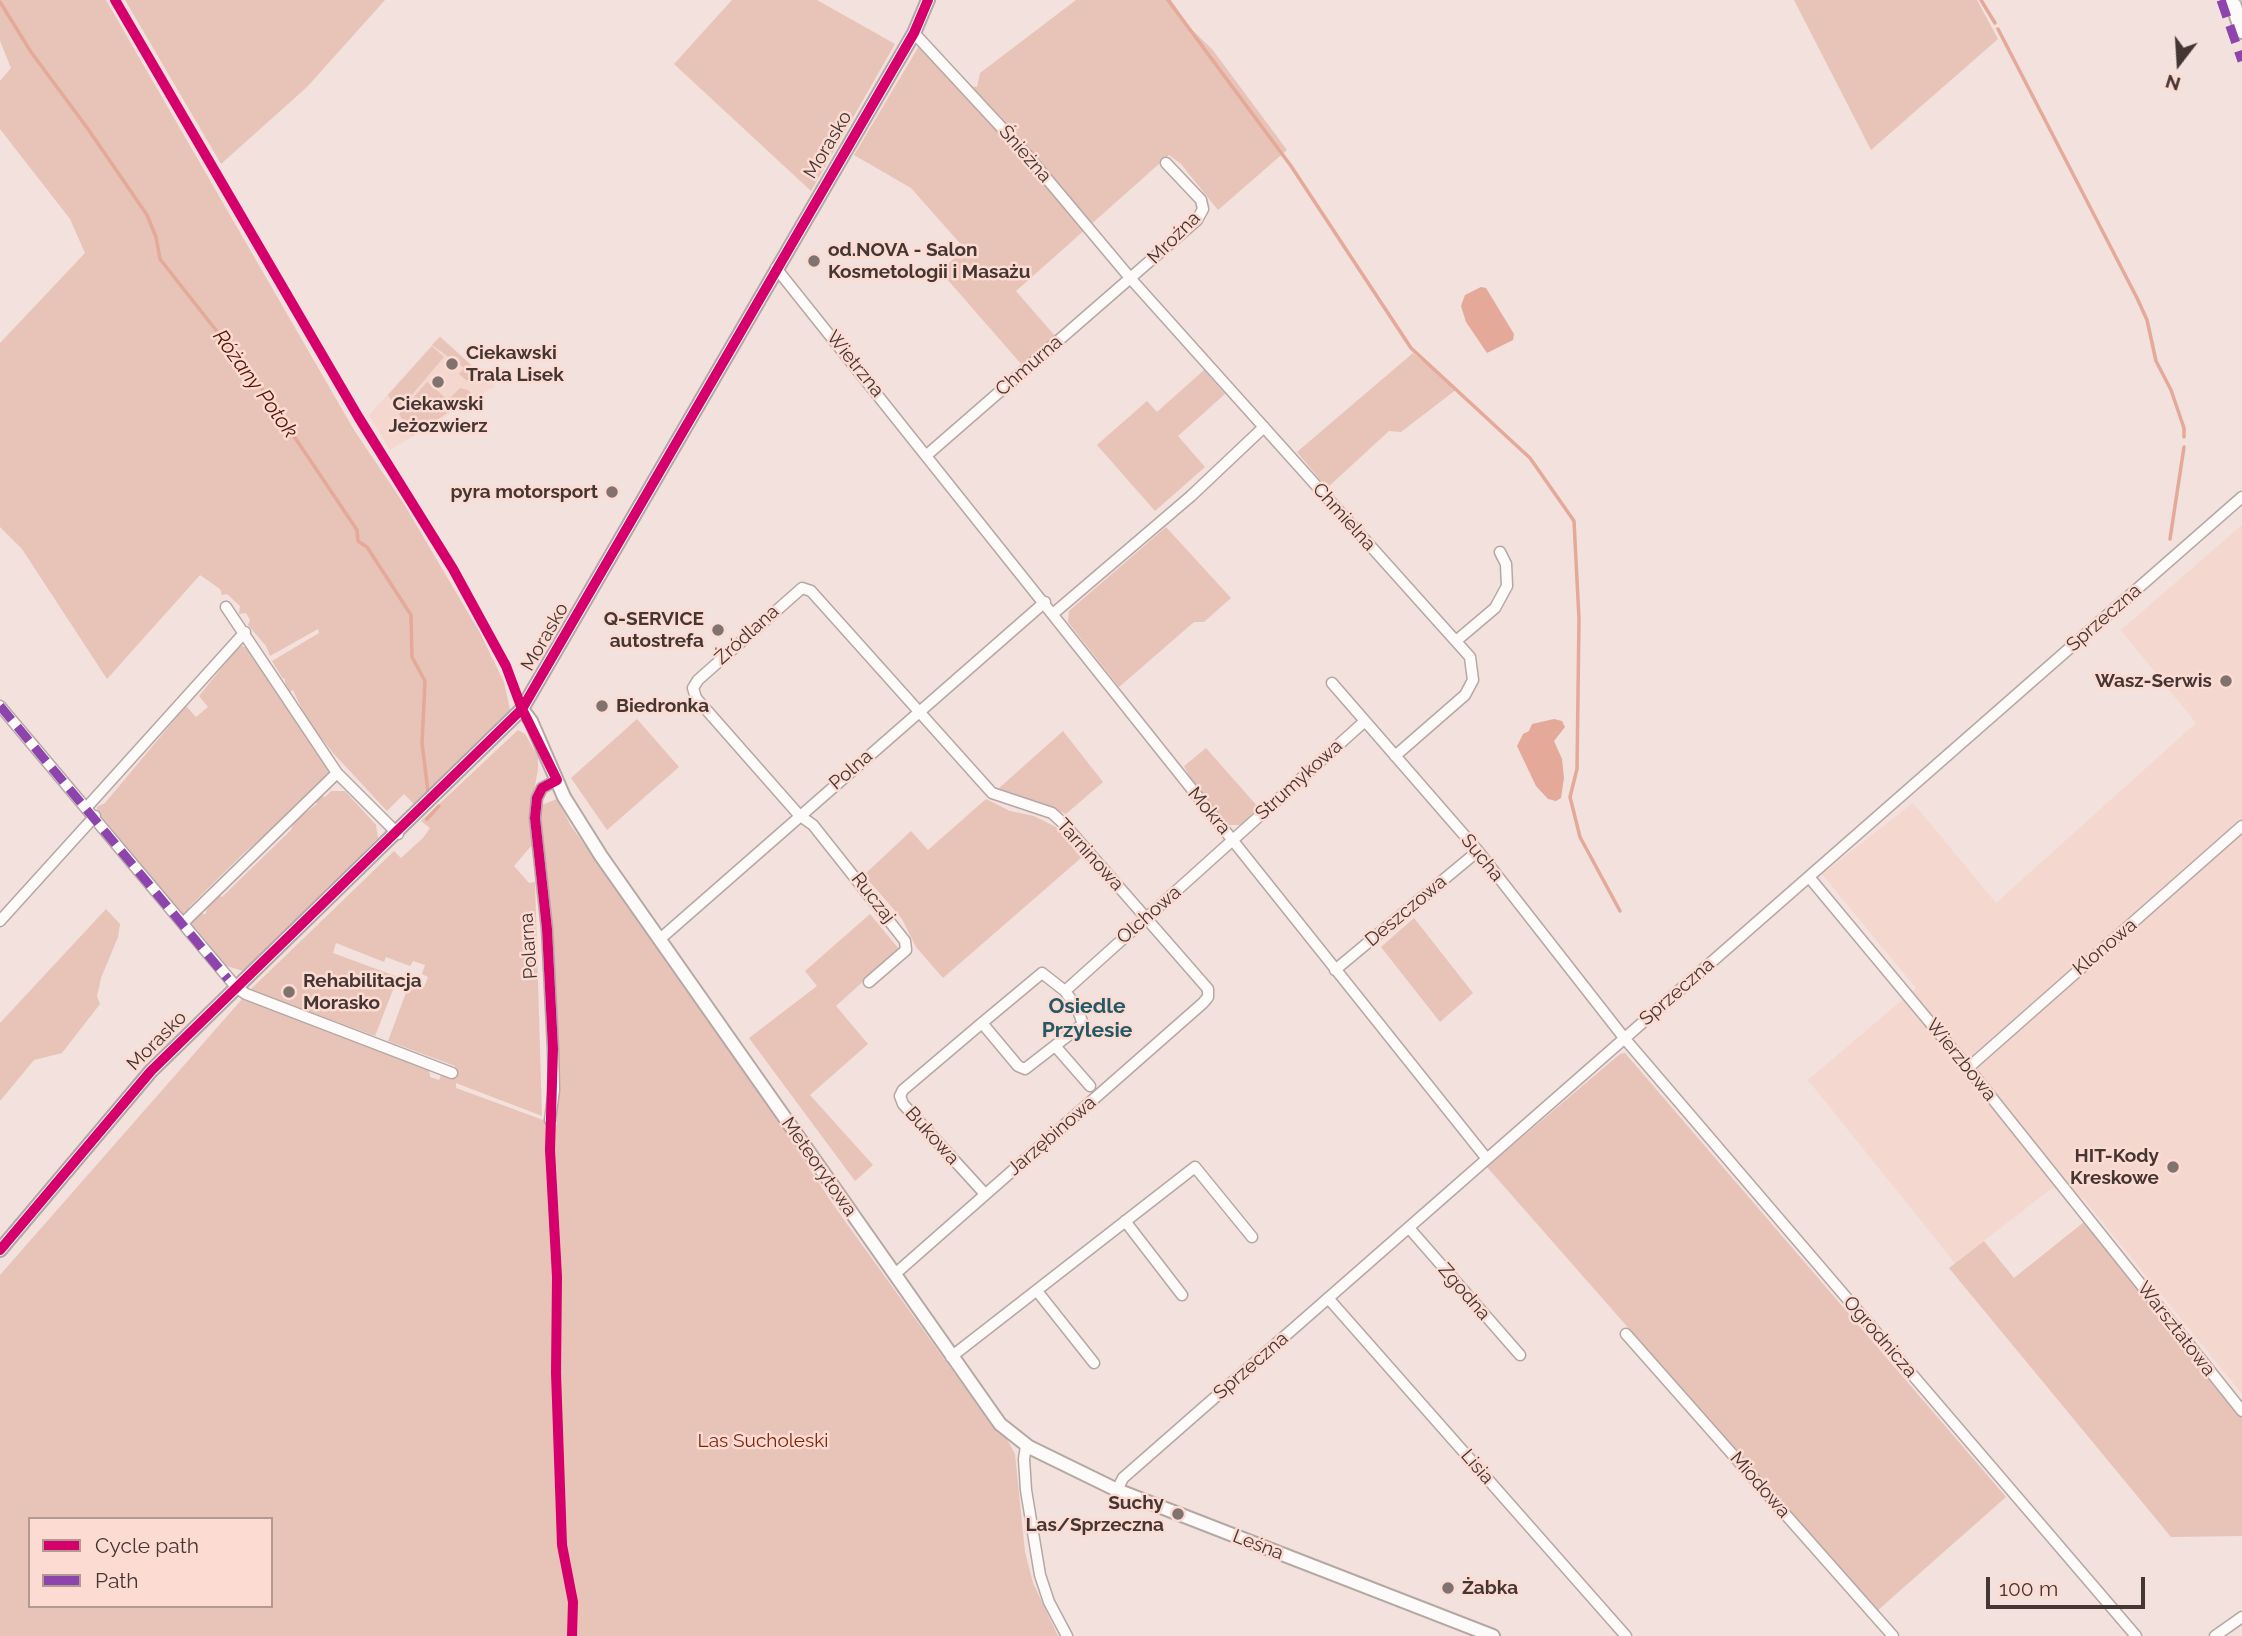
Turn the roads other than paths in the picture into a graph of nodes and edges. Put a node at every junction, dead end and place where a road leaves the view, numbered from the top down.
1 (929, 0) edge
2 (2232, 0) edge
3 (2240, 24) edge
4 (914, 33) junction
5 (1166, 163) dead end
6 (776, 268) junction
7 (1130, 279) junction
8 (1264, 427) junction
9 (930, 458) junction
10 (2242, 497) edge
11 (1500, 552) dead end
12 (1045, 602) junction
13 (226, 607) dead end
14 (1054, 614) junction
15 (245, 632) junction
16 (1456, 641) junction
17 (1332, 683) dead end
18 (0, 706) edge
19 (522, 709) junction
20 (918, 711) junction
21 (1365, 721) junction
22 (1395, 755) junction
23 (337, 773) junction
24 (557, 779) junction
25 (87, 807) junction
26 (799, 815) junction
27 (95, 816) junction
28 (2242, 826) edge
29 (398, 834) junction
30 (1234, 840) junction
31 (1478, 850) junction
32 (1809, 877) junction
33 (1147, 918) junction
34 (0, 921) edge
35 (183, 923) junction
36 (660, 939) junction
37 (1335, 971) junction
38 (869, 982) dead end
39 (237, 988) junction
40 (1065, 991) junction
41 (1208, 997) joint
42 (982, 1023) junction
43 (1625, 1039) junction
44 (1056, 1047) junction
45 (1968, 1068) junction
46 (452, 1073) dead end
47 (1090, 1086) dead end
48 (550, 1119) dead end
49 (1487, 1159) junction
50 (985, 1194) junction
51 (1125, 1221) junction
52 (1409, 1228) junction
53 (1252, 1237) dead end
54 (3, 1242) edge
55 (2111, 1245) joint
56 (895, 1274) junction
57 (1037, 1291) junction
58 (1182, 1295) dead end
59 (1328, 1298) junction
60 (1626, 1334) dead end
61 (1520, 1355) dead end
62 (953, 1356) junction
63 (1094, 1363) dead end
64 (2242, 1412) edge
65 (1027, 1446) junction
66 (1117, 1490) junction
67 (2242, 1617) edge
68 (1067, 1636) edge
69 (1493, 1636) edge
70 (1626, 1636) edge
71 (1893, 1636) edge
72 (2136, 1636) edge
73 (2215, 1636) edge

1 - 4 street, Morasko
2 - 3 main road
4 - 6 street, Morasko
4 - 7 street, Śnieżna
5 - 7 street, Mroźna
6 - 9 street, Wietrzna
6 - 19 street, Morasko
7 - 8 street, Chmielna
7 - 9 street, Chmurna
8 - 14 street
8 - 16 street, Chmielna
9 - 12 street, Mokra
10 - 32 street, Sprzeczna
11 - 16 street
12 - 14 street, Mokra
12 - 20 street, Polna
13 - 15 street
14 - 30 street, Mokra
15 - 23 street
15 - 25 street
16 - 22 street, Chmielna
17 - 21 street, Sucha
18 - 25 street
19 - 24 street, Meteorytowa
19 - 29 street, Morasko
20 - 26 street, Polna
20 - 26 street, Źródlana
20 - 33 street, Tarninowa
21 - 22 street, Sucha
21 - 30 street, Strumykowa
22 - 31 street, Sucha
23 - 29 street
23 - 35 street
24 - 36 street, Meteorytowa
24 - 48 street, Polarna
25 - 27 street
26 - 36 street, Polna
26 - 38 street, Ruczaj
27 - 34 street
27 - 35 street
28 - 45 street, Klonowa
29 - 39 street, Morasko
30 - 33 street, Olchowa
30 - 37 street, Mokra
31 - 37 street, Deszczowa
31 - 43 street, Sucha
32 - 43 street, Sprzeczna
32 - 45 street, Wierzbowa
33 - 40 street, Olchowa
33 - 41 street, Tarninowa
35 - 39 street
36 - 56 street, Meteorytowa
37 - 49 street, Mokra
39 - 46 street
39 - 54 street, Morasko
40 - 42 street
40 - 44 street
41 - 50 street, Jarzębinowa
42 - 44 street
42 - 50 street, Bukowa
43 - 49 street, Sprzeczna
43 - 72 street, Ogrodnicza
44 - 47 street
45 - 55 street, Wierzbowa
49 - 52 street, Sprzeczna
50 - 56 street, Jarzębinowa
51 - 53 street
51 - 57 street
51 - 58 street
52 - 59 street, Sprzeczna
52 - 61 street, Zgodna
55 - 64 street, Warsztatowa
56 - 62 street, Meteorytowa
57 - 62 street
57 - 63 street
59 - 66 street, Sprzeczna
59 - 70 street, Lisia
60 - 71 street, Miodowa
62 - 65 street, Meteorytowa
65 - 66 street, Leśna
65 - 68 street
66 - 69 street, Leśna
67 - 73 street

